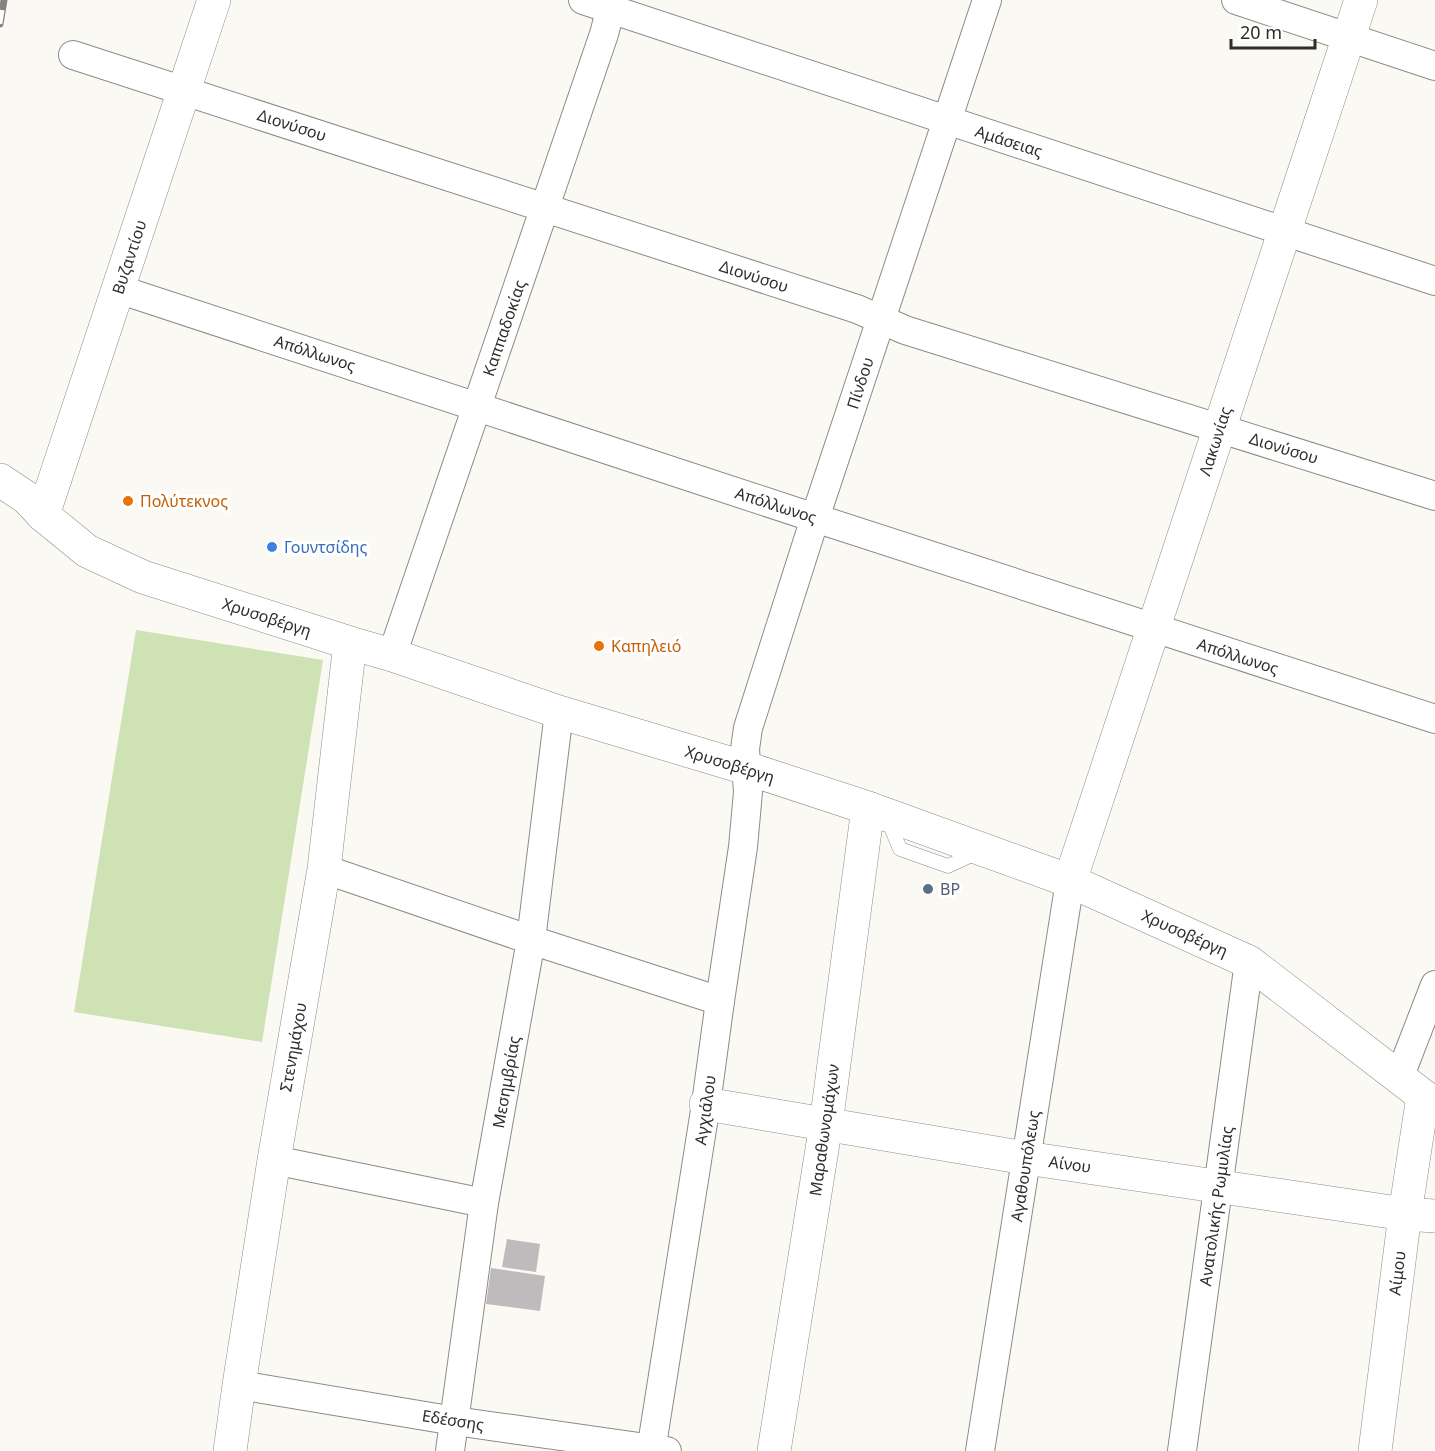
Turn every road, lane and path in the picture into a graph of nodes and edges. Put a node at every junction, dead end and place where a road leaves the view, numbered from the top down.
1 (214, 0) edge
2 (583, 0) edge
3 (987, 0) edge
4 (1236, 0) edge
5 (1361, 0) edge
6 (611, 4) edge
7 (1348, 37) junction
8 (73, 55) dead end
9 (1435, 66) edge
10 (184, 90) junction
11 (947, 121) junction
12 (545, 208) junction
13 (1284, 232) junction
14 (1435, 281) edge
15 (118, 289) junction
16 (882, 319) junction
17 (477, 407) junction
18 (1220, 428) junction
19 (0, 480) edge
20 (1435, 496) edge
21 (44, 515) junction
22 (815, 518) junction
23 (1154, 628) junction
24 (350, 643) junction
25 (392, 655) junction
26 (559, 712) junction
27 (1435, 719) edge
28 (746, 768) junction
29 (877, 812) junction
30 (324, 869) junction
31 (1070, 881) junction
32 (531, 940) junction
33 (1249, 962) junction
34 (1435, 985) edge
35 (720, 1001) junction
36 (1419, 1093) edge
37 (706, 1104) junction
38 (826, 1124) junction
39 (1026, 1158) junction
40 (274, 1160) junction
41 (1220, 1186) junction
42 (484, 1203) junction
43 (1420, 1215) edge
44 (239, 1385) junction
45 (455, 1421) junction
46 (657, 1450) edge
47 (230, 1451) edge
48 (450, 1451) edge
49 (774, 1451) edge
50 (980, 1451) edge
51 (1182, 1451) edge
52 (1375, 1451) edge

1 - 10 street, Βυζαντίου
2 - 6 street, Αμάσειας
3 - 11 street, Πίνδου
4 - 7 street
5 - 7 street, Λακωνίας
6 - 11 street, Αμάσειας
6 - 12 street, Καππαδοκίας
7 - 9 street
7 - 13 street, Λακωνίας
8 - 10 street, Διονύσου
10 - 12 street, Διονύσου
10 - 15 street, Βυζαντίου
11 - 13 street, Αμάσειας
11 - 16 street, Πίνδου
12 - 16 street, Διονύσου
12 - 17 street, Καππαδοκίας
13 - 14 street, Αμάσειας
13 - 18 street, Λακωνίας
15 - 17 street, Απόλλωνος
15 - 21 street, Βυζαντίου
16 - 18 street, Διονύσου
16 - 22 street, Πίνδου
17 - 22 street, Απόλλωνος
17 - 25 street, Καππαδοκίας
18 - 20 street, Διονύσου
18 - 23 street, Λακωνίας
19 - 21 street, Χρυσοβέργη
21 - 24 street, Χρυσοβέργη
22 - 23 street, Απόλλωνος
22 - 28 street, Πίνδου
23 - 27 street, Απόλλωνος
23 - 31 street, Λακωνίας
24 - 25 street, Χρυσοβέργη
24 - 30 street, Στενημάχου
25 - 26 street, Χρυσοβέργη
26 - 28 street, Χρυσοβέργη
26 - 32 street, Μεσημβρίας
28 - 29 street, Χρυσοβέργη
28 - 35 street, Αγχιάλου
29 - 31 street, Χρυσοβέργη
29 - 38 street, Μαραθωνομάχων
30 - 32 street
30 - 40 street, Στενημάχου
31 - 33 street, Χρυσοβέργη
31 - 39 street, Αγαθουπόλεως
32 - 35 street
32 - 42 street, Μεσημβρίας
33 - 36 street, Χρυσοβέργη
33 - 41 street, Ανατολικής Ρωμυλίας
34 - 36 street
35 - 37 street, Αγχιάλου
36 - 43 street, Αίμου
37 - 38 street, Αίνου
37 - 46 street, Αγχιάλου
38 - 39 street, Αίνου
38 - 49 street, Μαραθωνομάχων
39 - 41 street, Αίνου
39 - 50 street, Αγαθουπόλεως
40 - 42 street
40 - 44 street, Στενημάχου
41 - 43 street, Αίνου
41 - 51 street, Ανατολικής Ρωμυλίας
42 - 45 street, Μεσημβρίας
43 - 52 street, Αίμου
44 - 45 street, Εδέσσης
44 - 47 street, Στενημάχου
45 - 46 street, Εδέσσης
45 - 48 street, Μεσημβρίας

